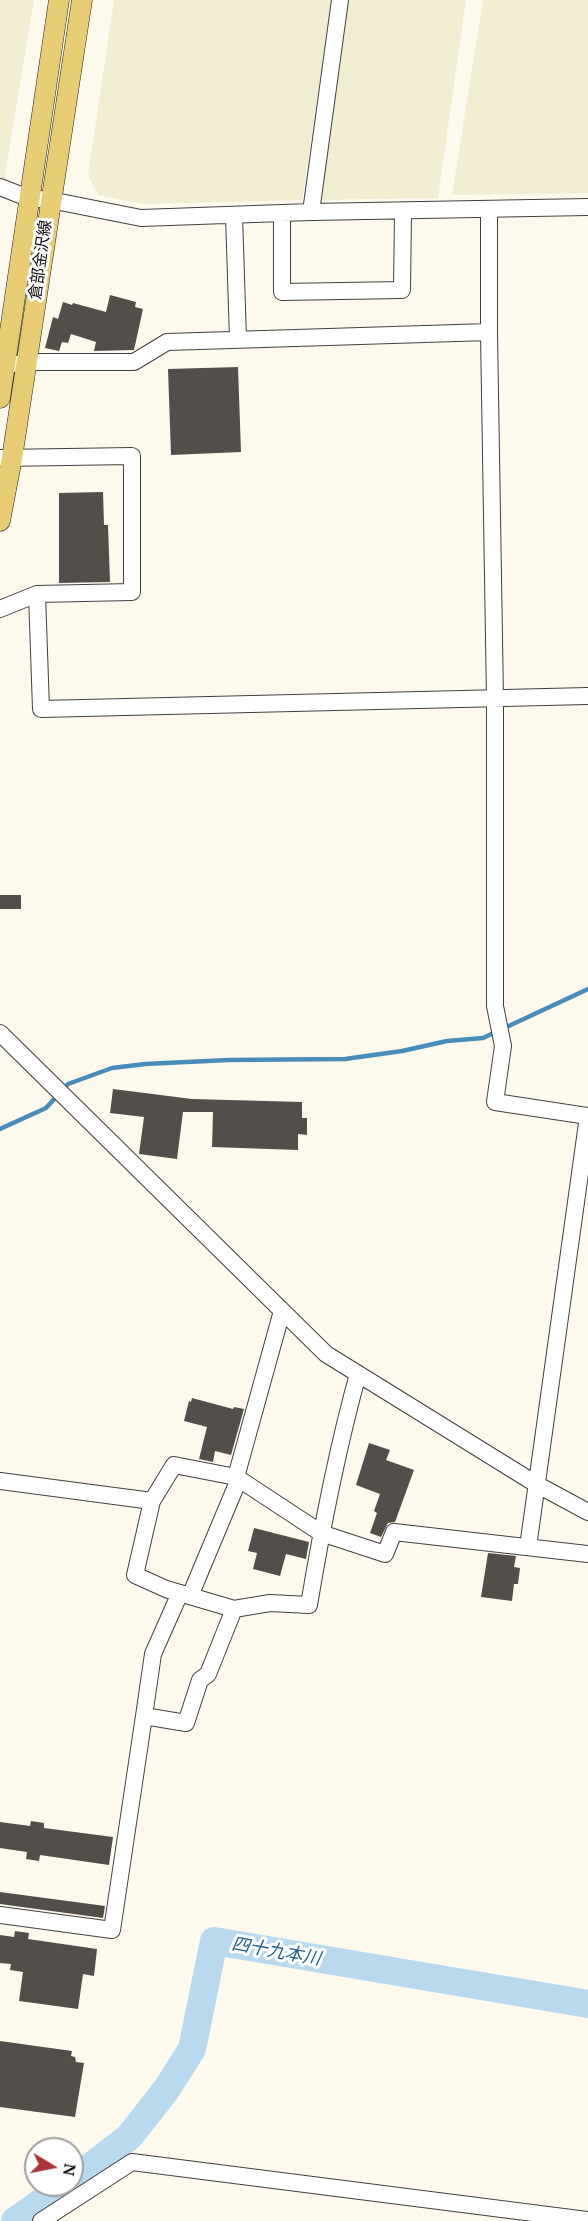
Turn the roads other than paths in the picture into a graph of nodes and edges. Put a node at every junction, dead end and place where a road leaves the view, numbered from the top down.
1 (59, 0) edge
2 (82, 0) edge
3 (340, 0) edge
4 (0, 187) edge
5 (28, 198) junction
6 (50, 200) junction
7 (588, 207) edge
8 (489, 209) junction
9 (311, 212) junction
10 (403, 212) junction
11 (282, 213) junction
12 (234, 215) junction
13 (489, 332) junction
14 (238, 339) junction
15 (27, 362) junction
16 (3, 366) edge
17 (0, 398) edge
18 (6, 458) edge
19 (0, 521) edge
20 (37, 594) junction
21 (0, 609) edge
22 (588, 696) edge
23 (495, 699) junction
24 (0, 1033) edge
25 (282, 1311) junction
26 (358, 1374) junction
27 (237, 1478) junction
28 (0, 1481) edge
29 (536, 1484) junction
30 (152, 1501) junction
31 (588, 1512) edge
32 (321, 1533) junction
33 (528, 1547) junction
34 (588, 1554) edge
35 (185, 1595) junction
36 (234, 1609) junction
37 (144, 1716) junction
38 (0, 1915) edge
39 (588, 2220) edge
40 (41, 2221) edge

1 - 5 main road, 倉部金沢線
2 - 6 main road, 倉部金沢線
3 - 9 street
4 - 5 street
5 - 6 street
5 - 16 main road, 倉部金沢線
6 - 12 street
6 - 15 main road, 倉部金沢線
7 - 8 street
8 - 10 street
8 - 13 street
9 - 10 street
9 - 11 street
10 - 11 street
11 - 12 street
12 - 14 street
13 - 14 street
13 - 23 street
14 - 15 street
15 - 16 street
15 - 18 main road, 倉部金沢線
16 - 17 main road, 倉部金沢線
18 - 19 main road, 倉部金沢線
18 - 20 street
20 - 21 street
20 - 23 street
22 - 23 street
23 - 29 street
24 - 25 street
25 - 26 street
25 - 27 street
26 - 29 street
26 - 32 street
27 - 30 street
27 - 32 street
27 - 35 street
28 - 30 street
29 - 31 street
29 - 33 street
30 - 35 street
32 - 33 street
32 - 36 street
33 - 34 street
35 - 36 street
35 - 37 street
36 - 37 street
37 - 38 street
39 - 40 street

